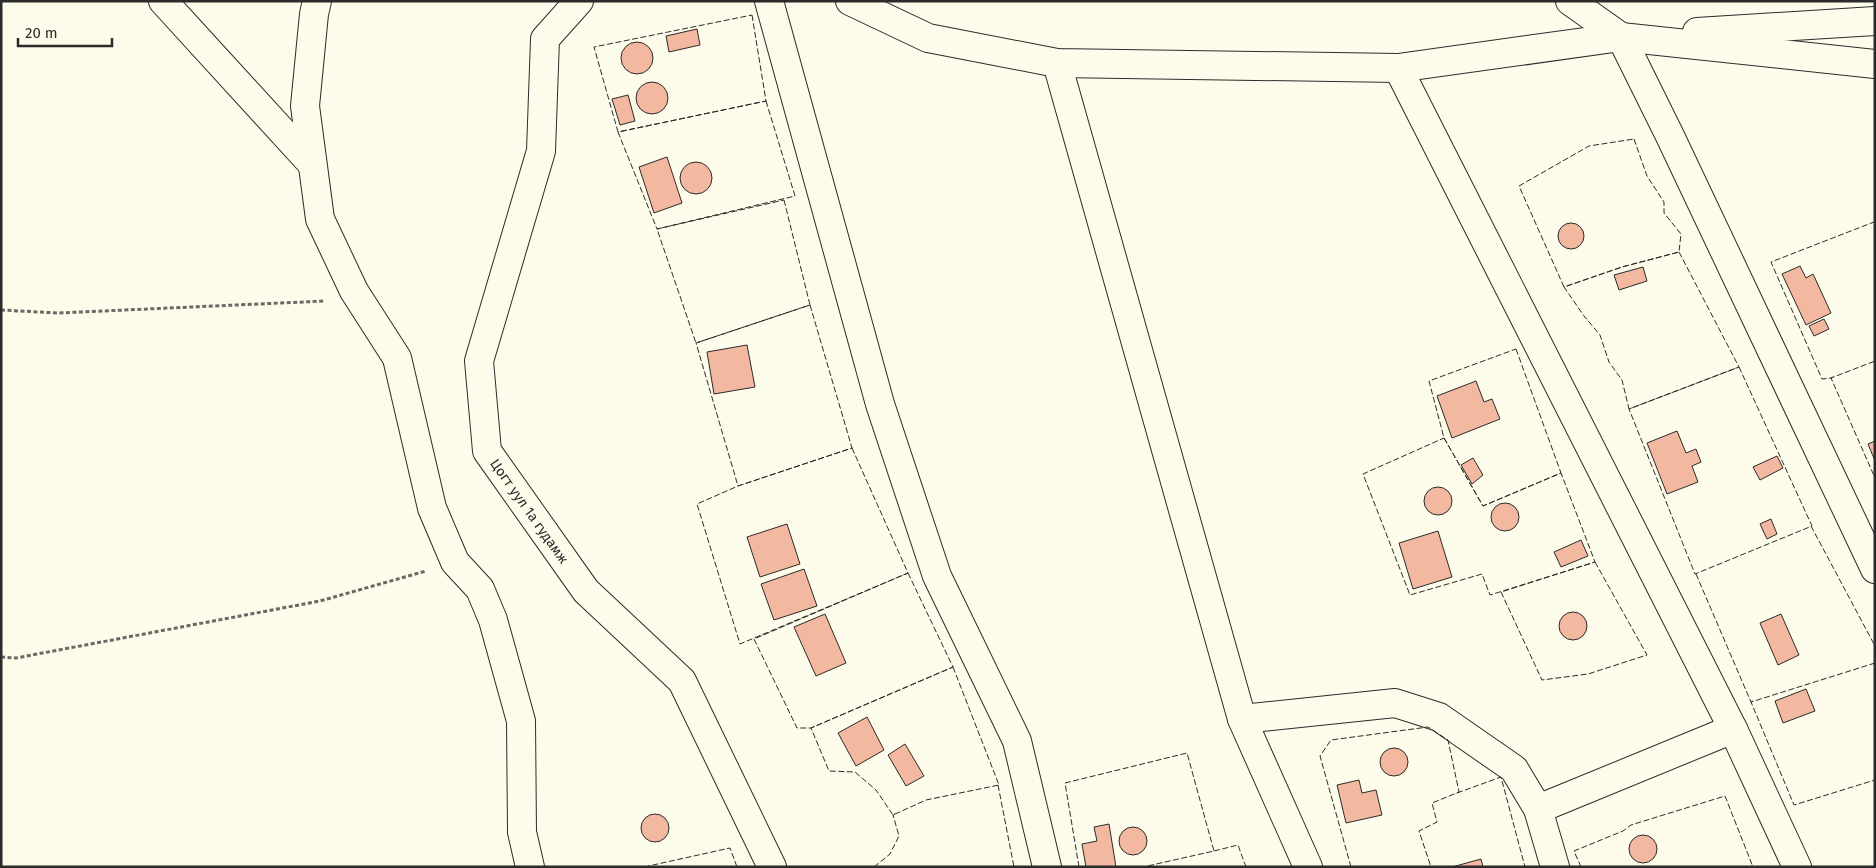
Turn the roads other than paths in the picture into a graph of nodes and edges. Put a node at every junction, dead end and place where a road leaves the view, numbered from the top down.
1 (163, 1) edge
2 (317, 1) edge
3 (579, 1) edge
4 (769, 1) edge
5 (850, 1) edge
6 (1570, 1) edge
7 (1875, 21) edge
8 (1621, 37) junction
9 (1057, 63) junction
10 (1875, 64) edge
11 (1398, 68) junction
12 (312, 164) junction
13 (1875, 569) edge
14 (1242, 719) junction
15 (1733, 729) junction
16 (1538, 809) junction
17 (530, 867) edge
18 (772, 867) edge
19 (1047, 867) edge
20 (1308, 867) edge
21 (1555, 867) edge
22 (1797, 867) edge

1 - 12 street
2 - 12 street
3 - 18 street, Цогт уул 1а гудамж
4 - 19 street
5 - 9 street
6 - 8 street
7 - 8 street
8 - 10 street
8 - 11 street
8 - 13 street
9 - 11 street
9 - 14 street
11 - 15 street
12 - 17 street
14 - 16 street
14 - 20 street
15 - 16 street
15 - 22 street
16 - 21 street

